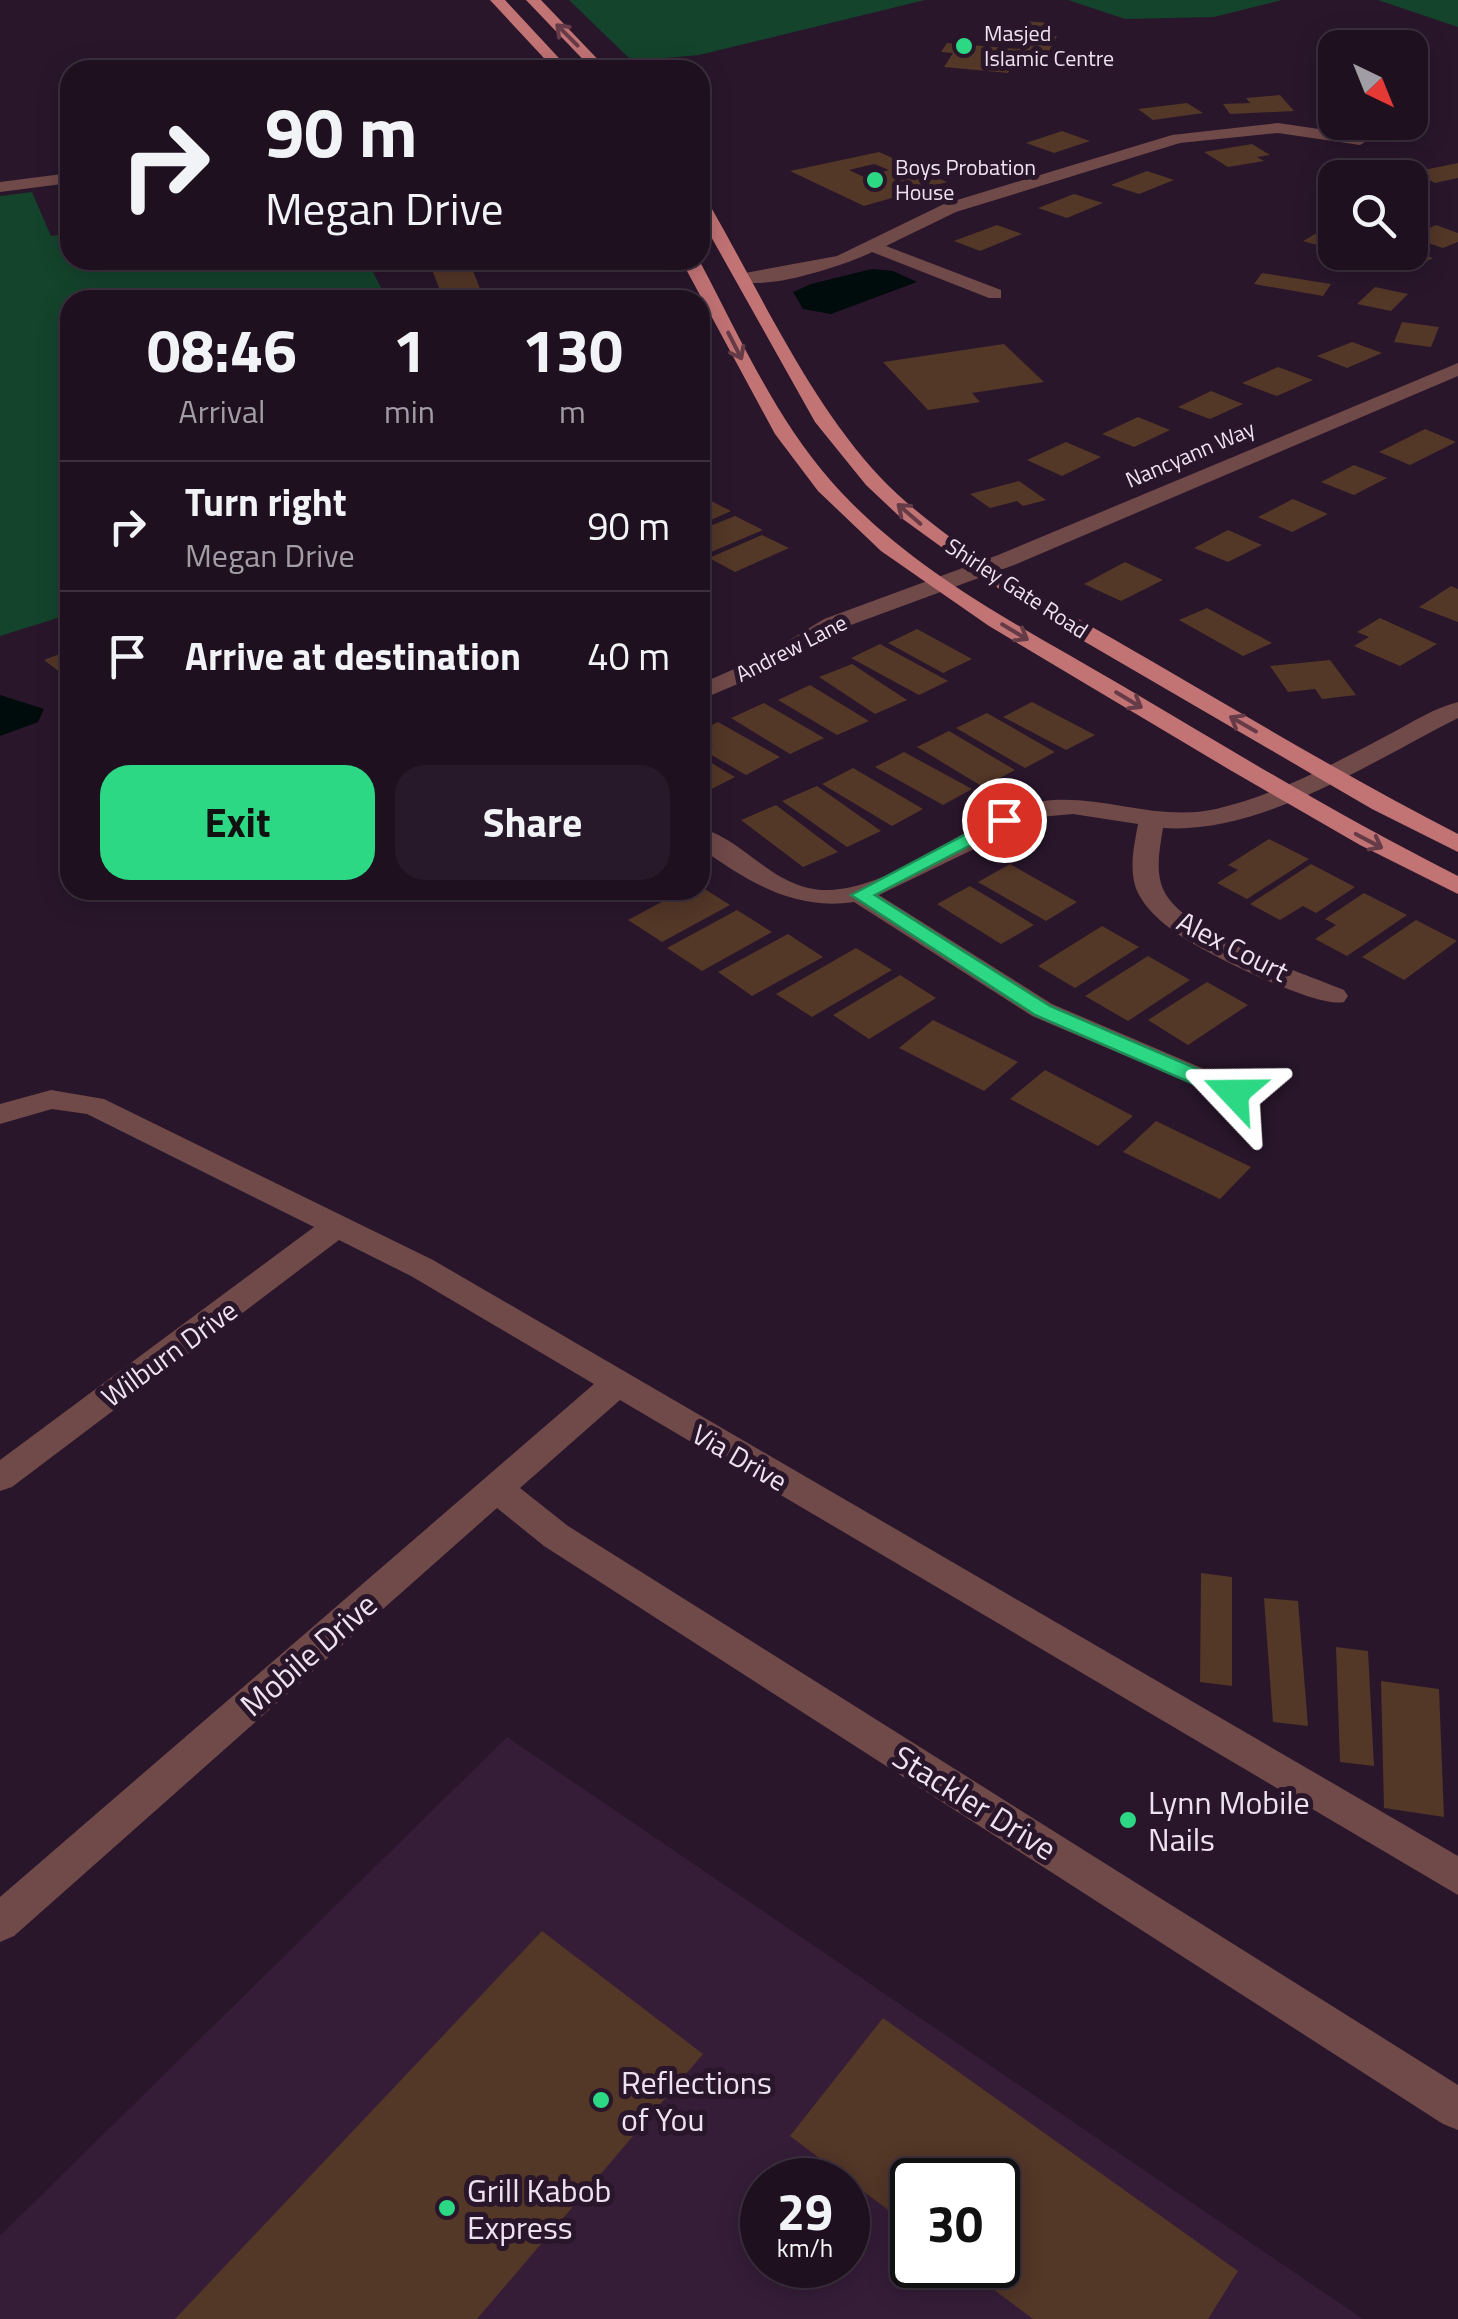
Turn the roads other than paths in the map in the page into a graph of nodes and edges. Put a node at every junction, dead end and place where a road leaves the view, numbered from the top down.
1 (497, 0) edge
2 (532, 0) edge
3 (554, 60) edge
4 (591, 60) edge
5 (1318, 134) edge
6 (60, 179) edge
7 (0, 187) edge
8 (710, 219) edge
9 (874, 248) junction
10 (745, 278) junction
11 (996, 294) dead end
12 (710, 298) edge
13 (1458, 369) edge
14 (981, 569) junction
15 (940, 585) junction
16 (710, 689) edge
17 (1458, 710) edge
18 (1328, 772) junction
19 (1284, 792) junction
20 (1151, 820) junction
21 (710, 843) edge
22 (1458, 844) edge
23 (1458, 886) edge
24 (861, 895) junction
25 (1334, 996) dead end
26 (1234, 1093) dead end
27 (0, 1114) edge
28 (337, 1226) junction
29 (616, 1384) junction
30 (0, 1478) edge
31 (497, 1490) junction
32 (1458, 1877) edge
33 (0, 1923) edge
34 (1458, 2109) edge

1 - 3 main road
4 -> 2 main road
5 - 9 street
6 - 7 street
8 - 10 main road, Shirley Gate Road
9 - 10 street
9 - 11 street
14 -> 10 main road, Shirley Gate Road
12 -> 15 main road, Shirley Gate Road
13 - 14 street, Nancyann Way
14 - 15 street, Nancyann Way
18 -> 14 main road, Shirley Gate Road
15 - 16 street, Andrew Lane
15 -> 19 main road, Shirley Gate Road
17 - 18 street
18 - 19 street
18 - 22 main road, Shirley Gate Road
19 - 20 street
19 -> 23 main road, Shirley Gate Road
20 - 24 street
20 - 25 street, Alex Court
21 - 24 street
24 - 26 street
27 - 28 street, Via Drive
28 - 29 street, Via Drive
28 - 30 street, Wilburn Drive
29 - 31 street, Mobile Drive
29 - 32 street, Via Drive
31 - 33 street, Mobile Drive
31 - 34 street, Stackler Drive

